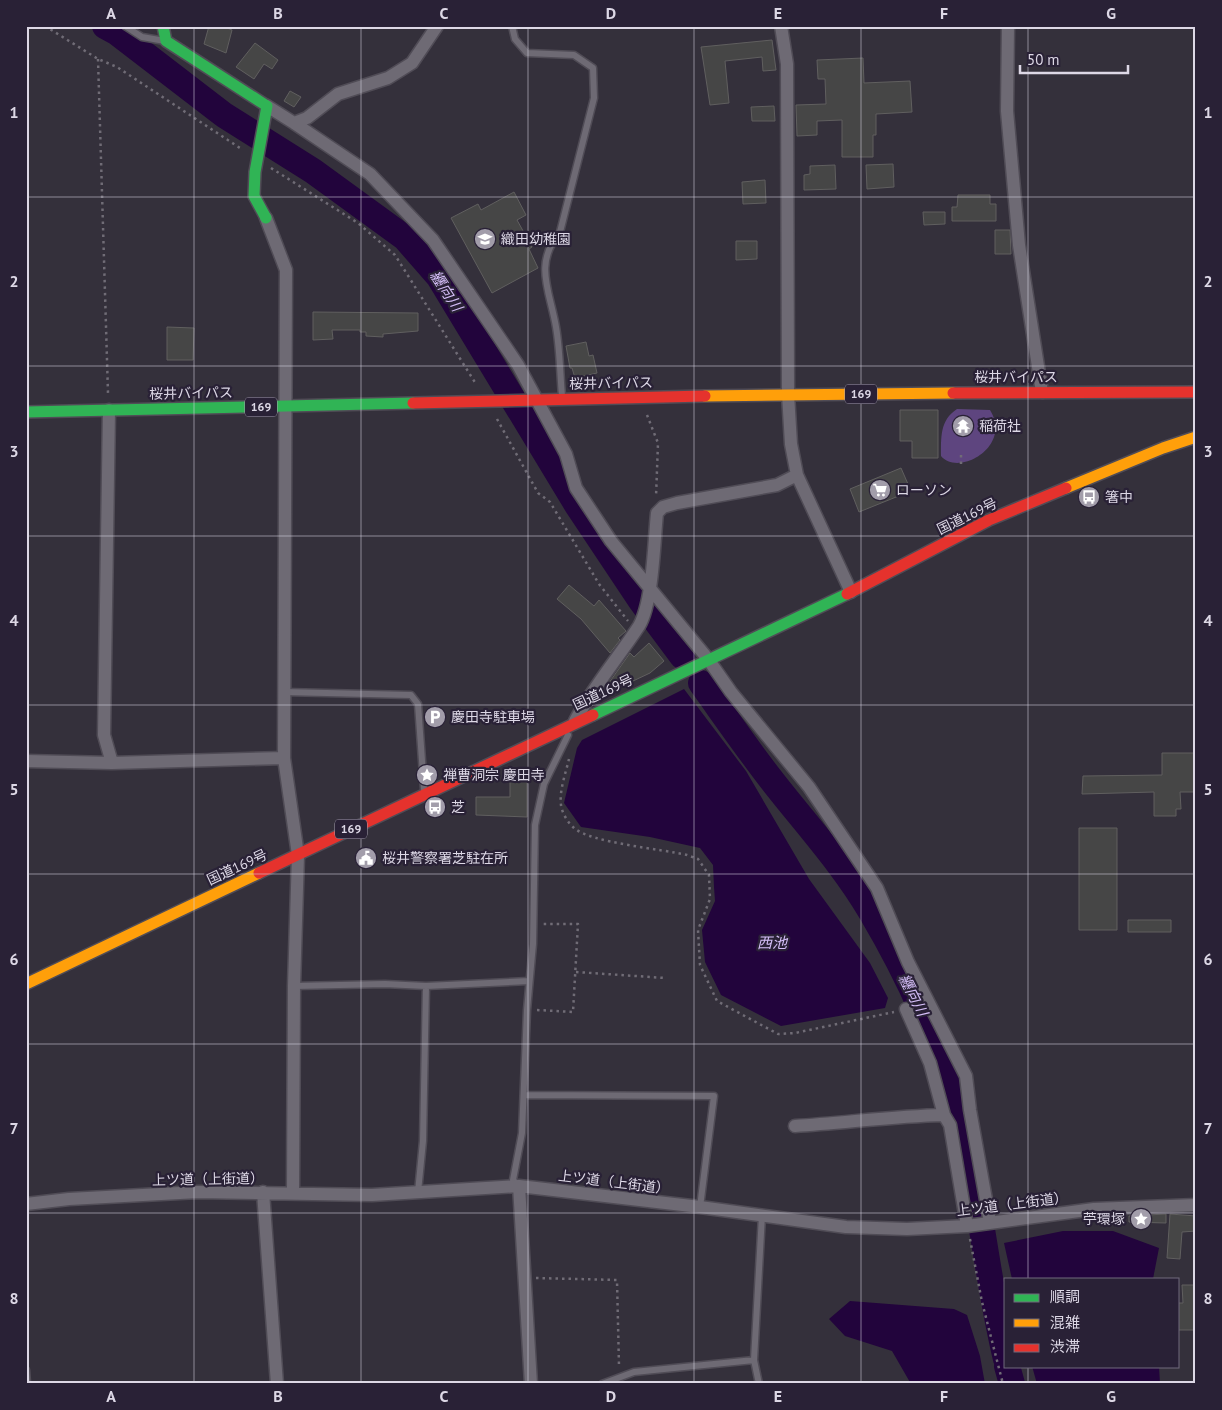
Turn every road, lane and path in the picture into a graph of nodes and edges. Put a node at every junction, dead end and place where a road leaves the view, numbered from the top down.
1 (45, 26) edge
2 (125, 26) edge
3 (163, 26) edge
4 (436, 26) edge
5 (512, 26) edge
6 (781, 26) edge
7 (1008, 26) edge
8 (166, 41) junction
9 (98, 58) junction
10 (267, 110) junction
11 (294, 123) junction
12 (259, 157) junction
13 (266, 218) joint
14 (1042, 392) junction
15 (1196, 392) edge
16 (788, 394) junction
17 (640, 398) junction
18 (562, 399) junction
19 (532, 400) junction
20 (491, 401) junction
21 (287, 406) junction
22 (108, 410) junction
23 (26, 412) edge
24 (1196, 437) edge
25 (961, 452) dead end
26 (961, 464) dead end
27 (797, 475) junction
28 (657, 513) junction
29 (650, 592) junction
30 (851, 592) junction
31 (637, 627) junction
32 (708, 659) junction
33 (284, 692) junction
34 (575, 722) junction
35 (570, 756) dead end
36 (284, 758) junction
37 (26, 761) edge
38 (112, 763) junction
39 (425, 793) junction
40 (298, 855) junction
41 (533, 923) junction
42 (576, 972) junction
43 (665, 978) dead end
44 (530, 981) junction
45 (26, 984) edge
46 (294, 986) junction
47 (426, 986) junction
48 (906, 1009) joint
49 (527, 1010) junction
50 (524, 1095) junction
51 (944, 1115) junction
52 (795, 1126) dead end
53 (519, 1186) junction
54 (263, 1192) junction
55 (293, 1193) junction
56 (418, 1193) junction
57 (26, 1204) edge
58 (1196, 1205) edge
59 (700, 1207) junction
60 (762, 1215) junction
61 (988, 1222) junction
62 (969, 1225) junction
63 (525, 1278) junction
64 (754, 1360) junction
65 (26, 1370) edge
66 (619, 1378) junction
67 (27, 1384) edge
68 (277, 1384) edge
69 (531, 1384) edge
70 (602, 1384) edge
71 (759, 1384) edge
72 (1003, 1384) edge

1 - 9 path
2 - 8 lane
3 - 8 main road
4 - 11 street
5 - 18 lane
6 - 16 street
7 - 14 street
8 - 10 main road
9 - 12 path
9 - 22 path
10 - 11 street
10 - 12 main road
11 - 19 street
12 - 13 main road
12 - 20 path
13 - 21 street
14 - 15 main road, 桜井バイパス / 169
14 - 16 main road, 桜井バイパス / 169
16 - 17 main road, 桜井バイパス / 169
16 - 27 street
17 - 18 main road, 桜井バイパス / 169
17 - 28 path
18 - 19 main road, 桜井バイパス / 169
19 - 20 main road, 桜井バイパス / 169
19 - 29 street
20 - 21 main road, 桜井バイパス / 169
20 - 31 path
21 - 22 main road, 桜井バイパス / 169
21 - 33 street
22 - 23 main road, 桜井バイパス / 169
22 - 38 street
24 - 30 main road, 国道169号 / 169
25 - 26 path
27 - 28 street
27 - 30 street
28 - 29 street
29 - 31 street
29 - 32 street
30 - 32 main road, 国道169号 / 169
31 - 34 street
32 - 34 main road, 国道169号 / 169
32 - 61 street
33 - 36 street
33 - 39 lane
34 - 39 main road, 国道169号 / 169
34 - 41 lane
35 - 48 path
36 - 38 street
36 - 40 street
37 - 38 street
39 - 40 main road, 国道169号 / 169
40 - 45 main road, 国道169号 / 169
40 - 46 street
41 - 42 path
41 - 44 lane
42 - 43 path
42 - 49 path
44 - 47 lane
44 - 49 lane
46 - 47 lane
46 - 55 street
47 - 56 lane
48 - 51 street
49 - 50 lane
50 - 53 lane
50 - 59 lane
51 - 52 street
51 - 62 street
53 - 56 street, 上ツ道（上街道）
53 - 59 street, 上ツ道（上街道）
53 - 63 street
54 - 55 street, 上ツ道（上街道）
54 - 57 street, 上ツ道（上街道）
54 - 68 street
55 - 56 street, 上ツ道（上街道）
58 - 61 street, 上ツ道（上街道）
59 - 60 street, 上ツ道（上街道）
60 - 62 street, 上ツ道（上街道）
60 - 64 lane
61 - 62 street, 上ツ道（上街道）
62 - 72 path
63 - 66 path
63 - 69 street
64 - 66 lane
64 - 71 lane
65 - 67 lane
66 - 70 lane

